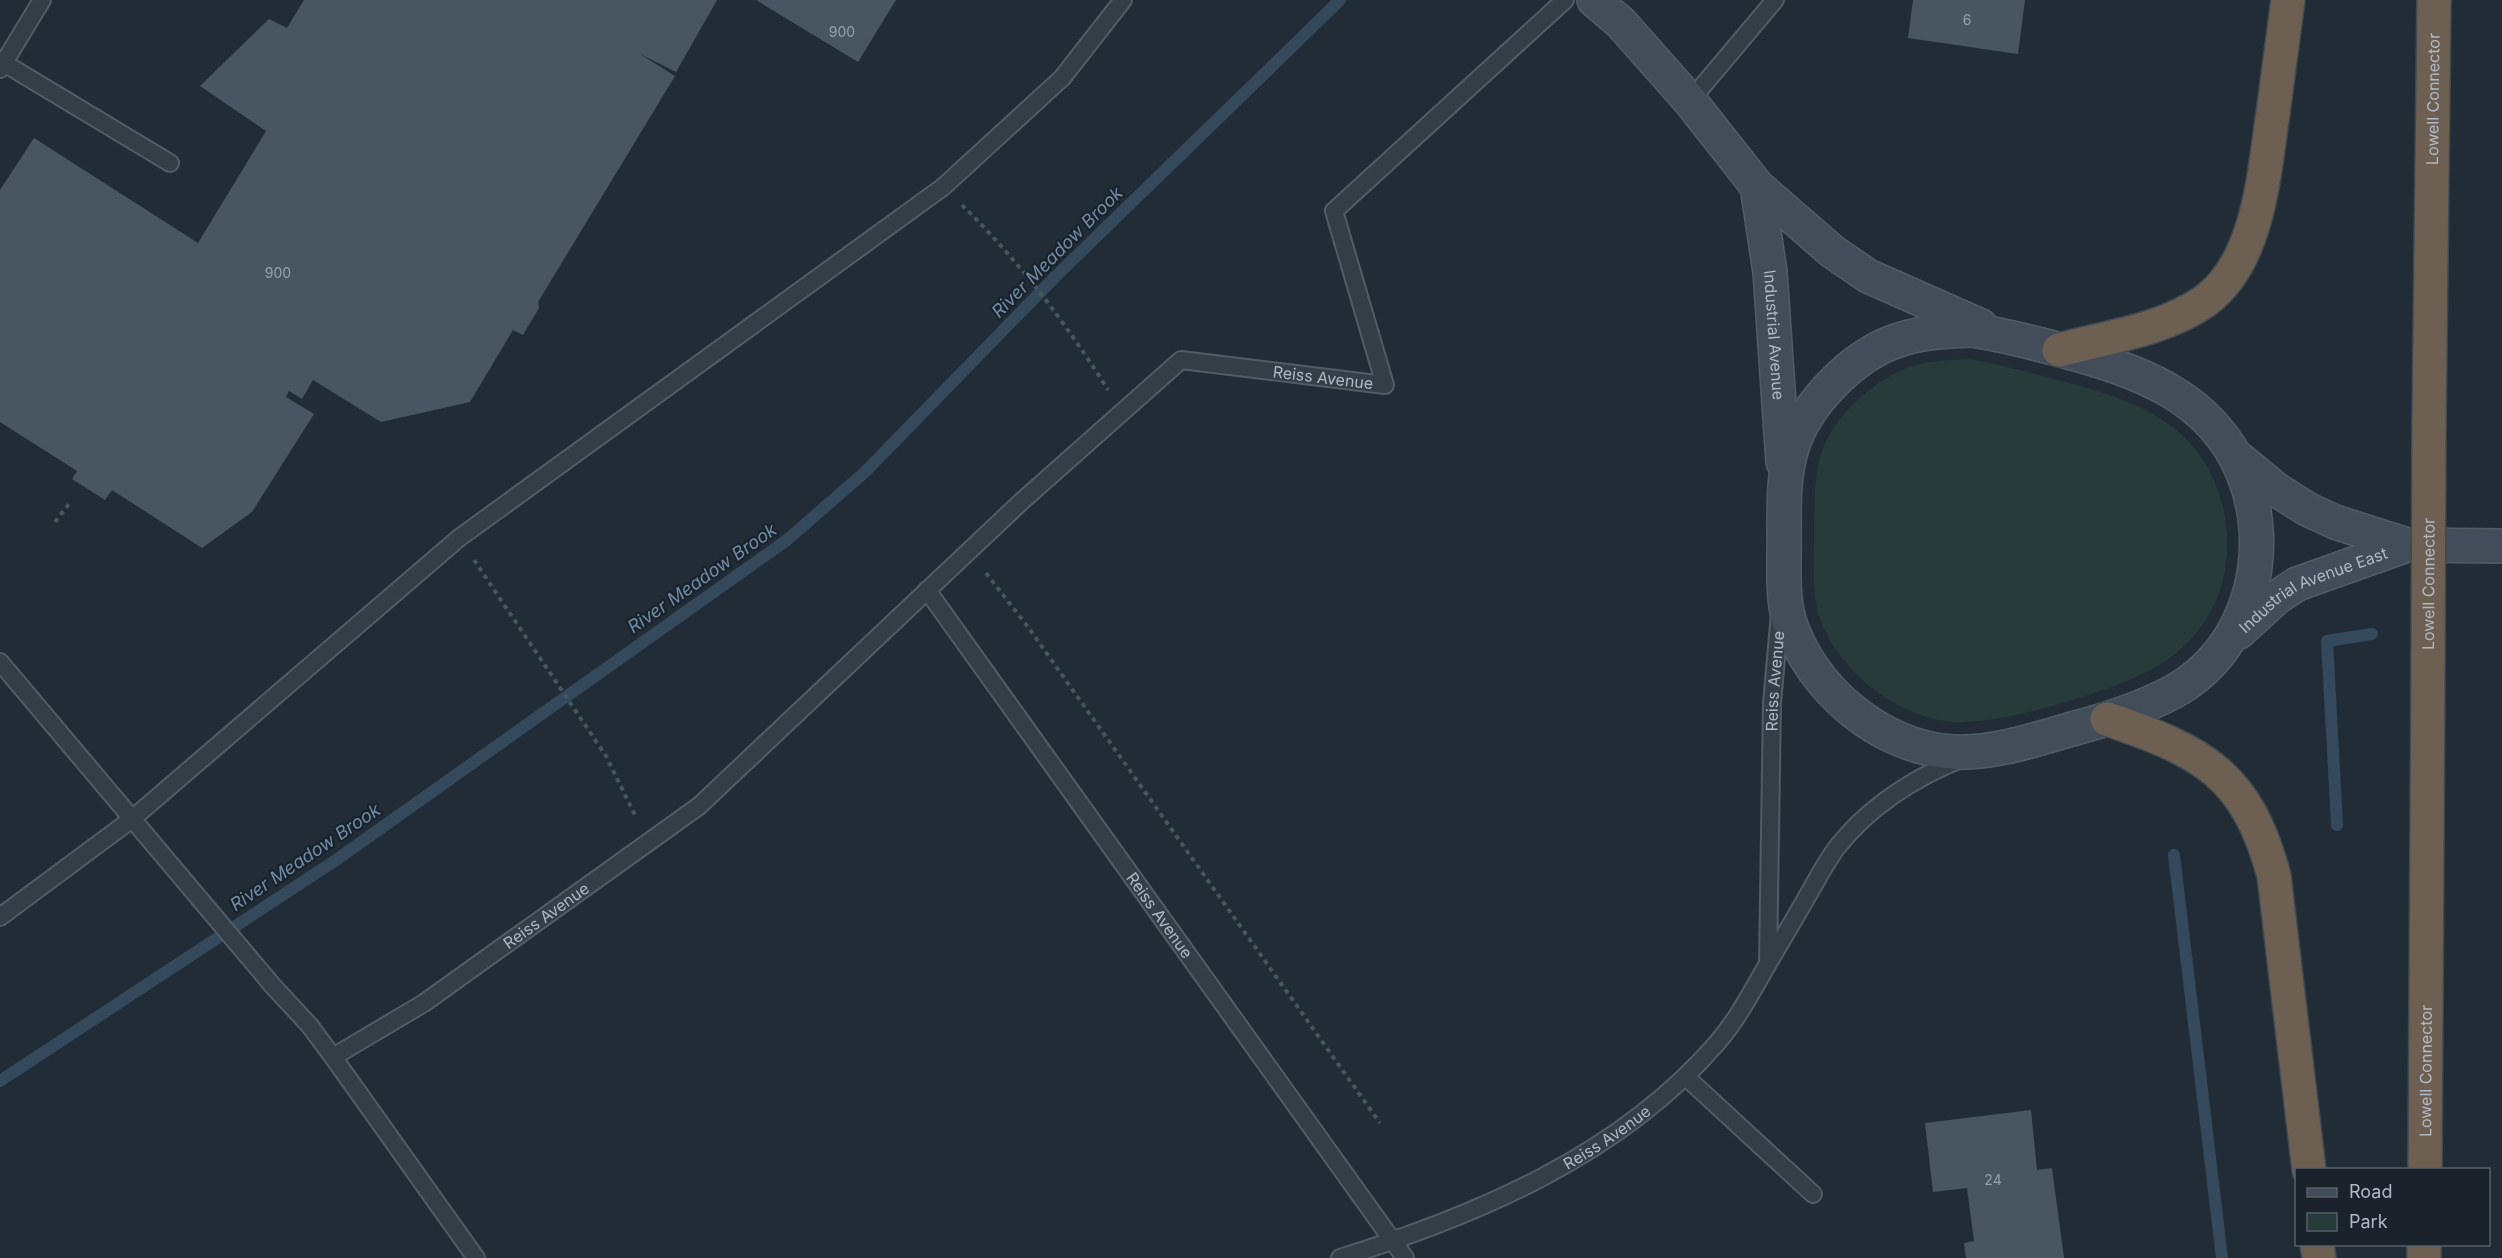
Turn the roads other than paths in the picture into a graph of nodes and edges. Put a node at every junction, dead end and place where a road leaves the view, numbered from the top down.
1 (42, 0) edge
2 (1123, 0) edge
3 (1565, 0) edge
4 (1594, 0) edge
5 (1774, 0) edge
6 (2288, 0) edge
7 (2434, 0) edge
8 (2, 66) edge
9 (1690, 101) junction
10 (170, 163) dead end
11 (1758, 186) junction
12 (2003, 335) junction
13 (2059, 350) junction
14 (2236, 457) junction
15 (1785, 484) junction
16 (2407, 545) junction
17 (2502, 546) edge
18 (1784, 578) junction
19 (927, 590) junction
20 (2226, 644) junction
21 (0, 662) edge
22 (2107, 719) junction
23 (1983, 750) junction
24 (132, 819) junction
25 (0, 917) edge
26 (1768, 964) junction
27 (333, 1057) junction
28 (1686, 1077) junction
29 (2308, 1168) edge
30 (2425, 1168) edge
31 (1813, 1194) dead end
32 (1393, 1241) junction
33 (476, 1258) edge
34 (1340, 1258) edge
35 (1405, 1258) edge

1 - 8 lane
2 - 24 lane
3 - 19 lane, Reiss Avenue
4 - 9 main road
5 - 9 lane
6 - 13 highway
7 - 30 highway, Lowell Connector, bridge
8 - 10 lane
9 - 11 main road
11 - 12 main road
11 - 15 main road, Industrial Avenue
12 - 13 main road
12 - 15 main road
13 - 14 main road
14 - 16 main road, Industrial Avenue East
14 - 20 main road
15 - 18 main road
16 - 17 main road, Industrial Avenue East
16 - 20 main road, Industrial Avenue East
18 - 23 main road
18 - 26 lane, Reiss Avenue
19 - 27 lane, Reiss Avenue
19 - 32 lane, Reiss Avenue
20 - 22 main road
21 - 24 lane
22 - 23 main road
22 - 29 highway
23 - 26 lane, Reiss Avenue
24 - 25 lane
24 - 27 lane
26 - 28 lane, Reiss Avenue
27 - 33 lane
28 - 31 lane
28 - 32 lane, Reiss Avenue
32 - 34 lane, Reiss Avenue
32 - 35 lane, Reiss Avenue

